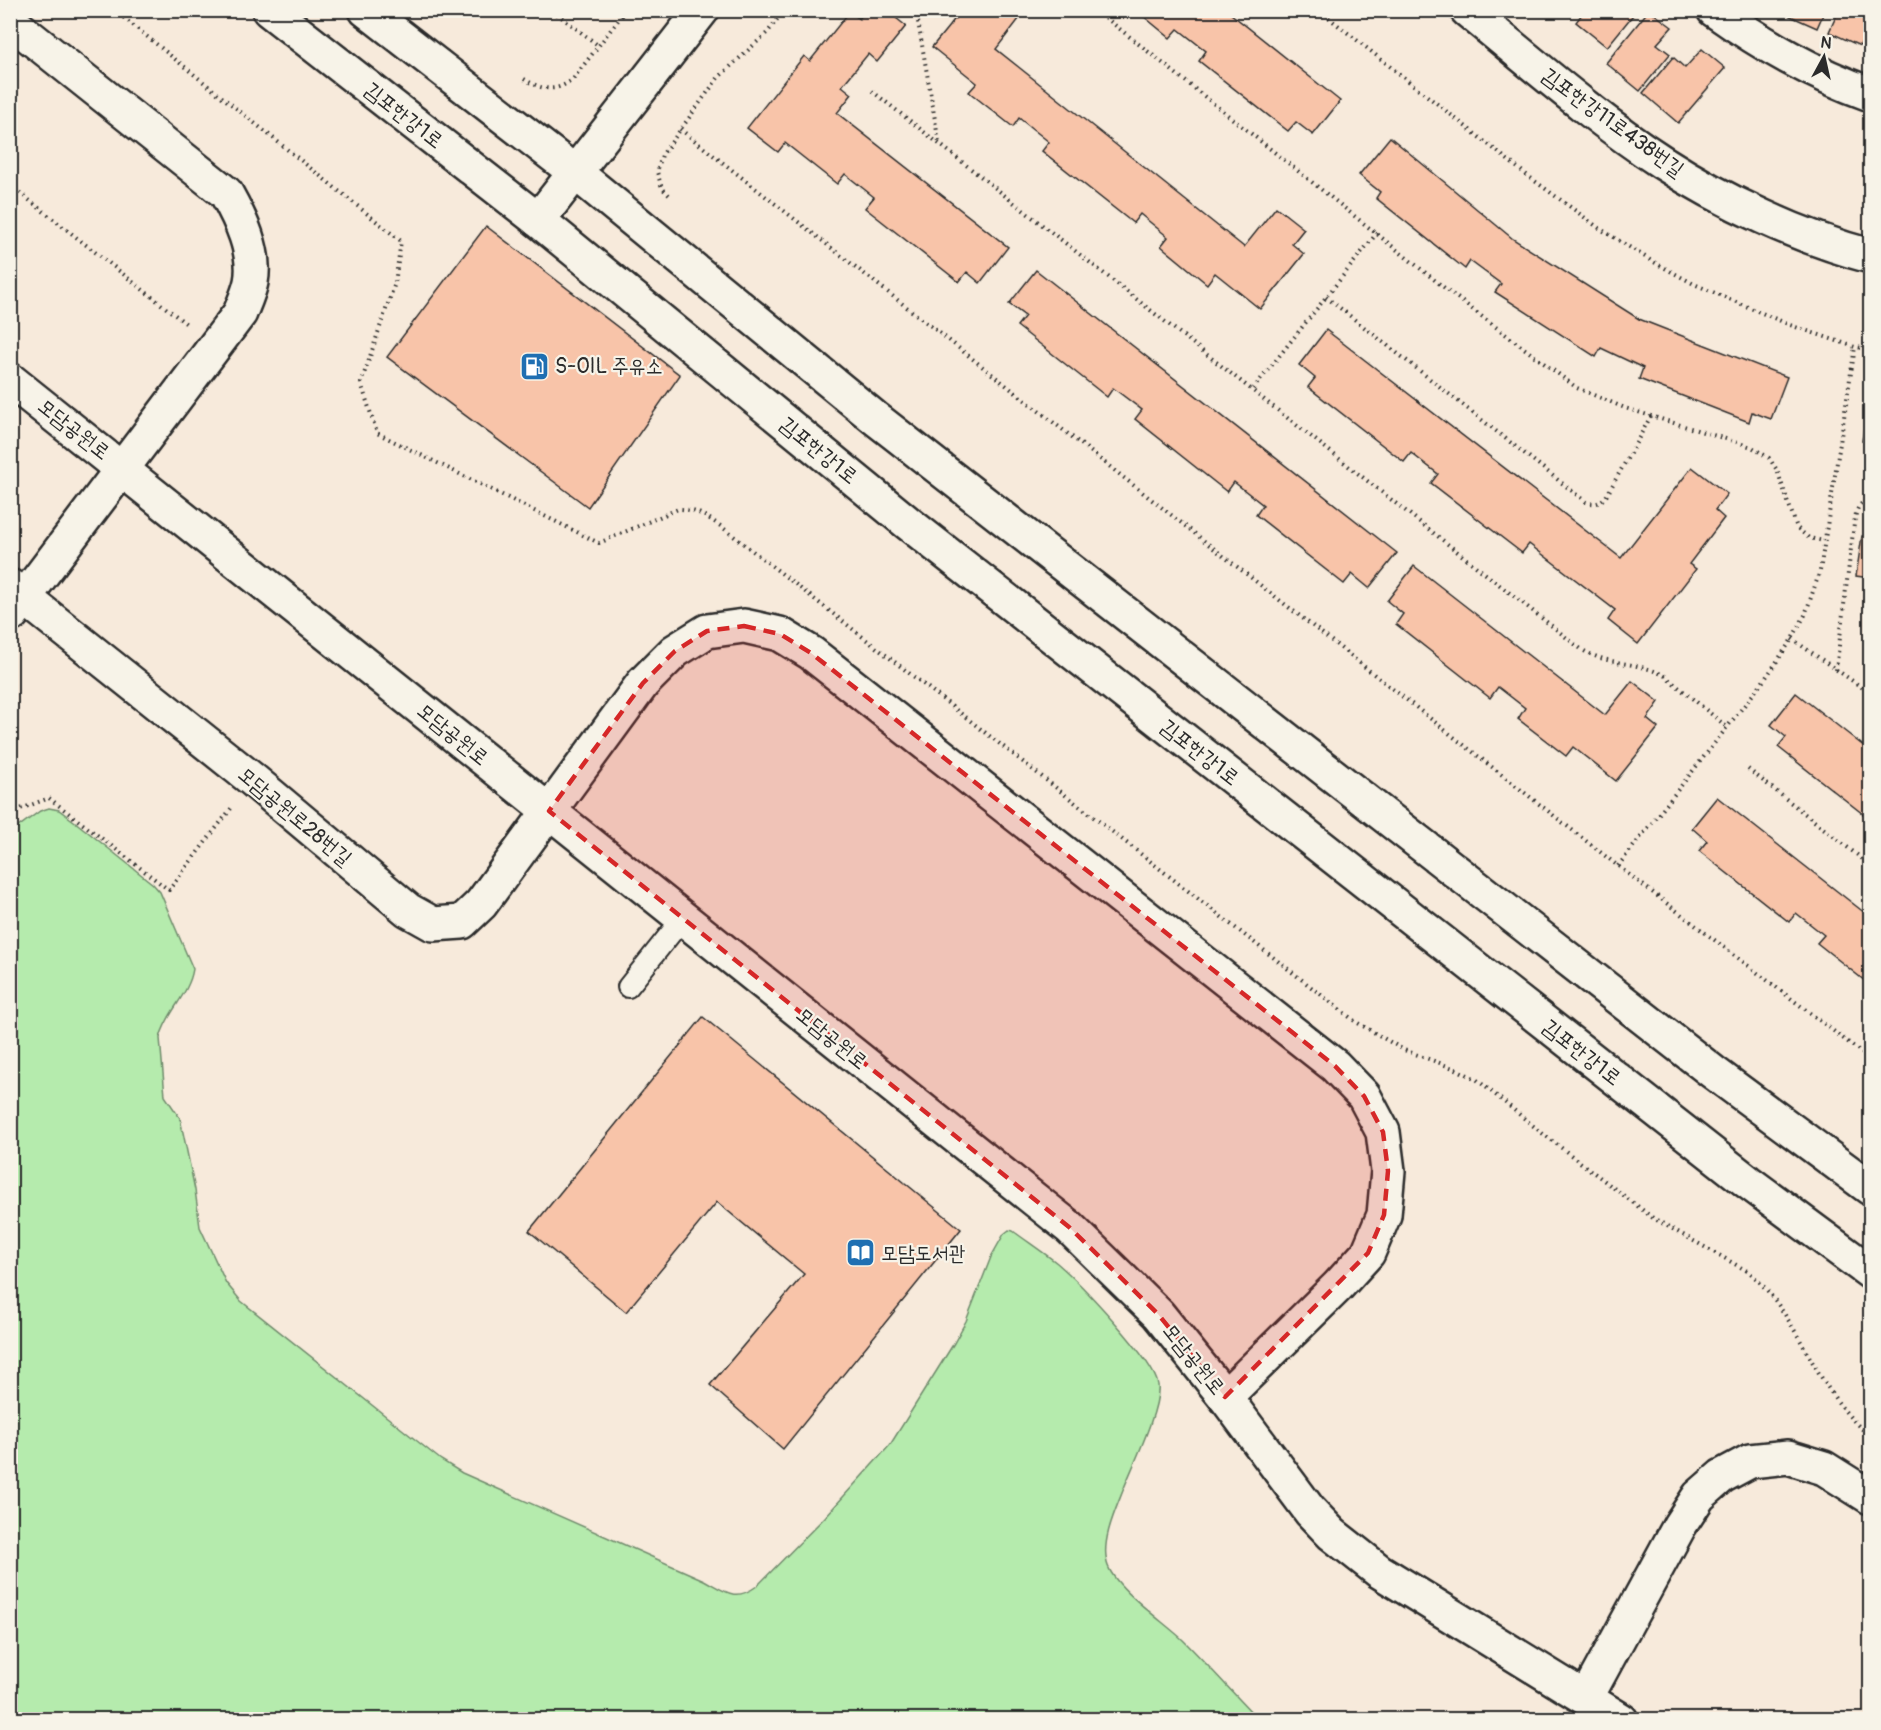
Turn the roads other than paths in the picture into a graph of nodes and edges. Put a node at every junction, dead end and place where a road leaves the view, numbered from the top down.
1 (269, 10) edge
2 (366, 10) edge
3 (702, 10) edge
4 (1467, 10) edge
5 (1714, 10) edge
6 (10, 21) edge
7 (1870, 94) edge
8 (576, 173) junction
9 (538, 220) junction
10 (1870, 256) edge
11 (10, 380) edge
12 (122, 467) junction
13 (16, 600) edge
14 (549, 811) junction
15 (683, 918) junction
16 (628, 987) dead end
17 (1870, 1188) edge
18 (1870, 1272) edge
19 (1224, 1397) junction
20 (1870, 1497) edge
21 (1586, 1698) junction
22 (1621, 1719) edge

1 - 9 street, 김포한강1로
2 - 8 street
3 - 8 street
4 - 10 street, 김포한강11로438번길
5 - 7 street
6 - 12 street, 모담공원로28번길
8 - 9 street
8 - 17 street
9 - 18 street, 김포한강1로
11 - 12 street, 모담공원로
12 - 13 street, 모담공원로28번길
12 - 14 street, 모담공원로
13 - 14 street, 모담공원로28번길
14 - 15 street, 모담공원로
14 - 19 street, 모담공원로28번길
15 - 16 lane
15 - 19 street, 모담공원로
19 - 21 street, 모담공원로
20 - 21 street
21 - 22 street, 모담공원로

